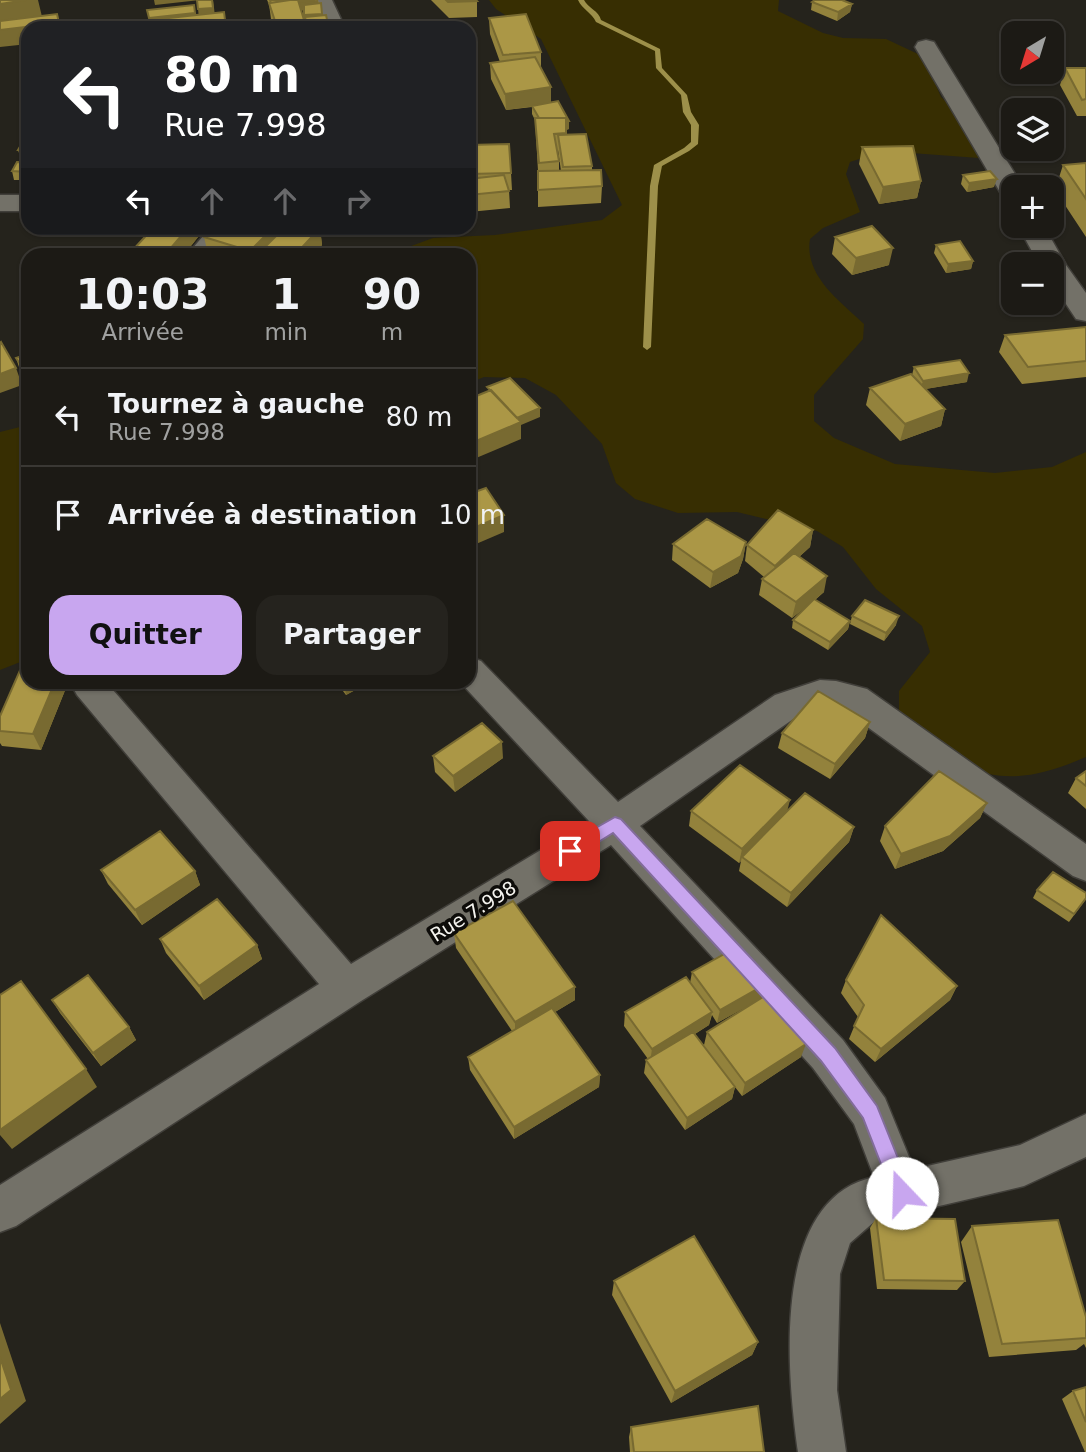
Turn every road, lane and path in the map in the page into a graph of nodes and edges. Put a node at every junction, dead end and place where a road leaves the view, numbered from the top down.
1 (321, 0) edge
2 (331, 21) edge
3 (926, 47) dead end
4 (1003, 175) edge
5 (21, 202) edge
6 (0, 203) edge
7 (1041, 238) edge
8 (1054, 252) edge
9 (1064, 264) edge
10 (1086, 313) edge
11 (476, 677) edge
12 (92, 689) edge
13 (615, 824) junction
14 (1086, 864) edge
15 (347, 988) junction
16 (1086, 1135) edge
17 (902, 1193) junction
18 (0, 1210) edge
19 (822, 1452) edge

1 - 2 street
3 - 4 street
5 - 6 street
7 - 8 street
9 - 10 street
11 - 13 street
12 - 15 street
13 - 14 street, Rue 7.998
13 - 15 street, Rue 7.998
13 - 17 street
15 - 18 street, Rue 7.998
16 - 17 street
17 - 19 street

